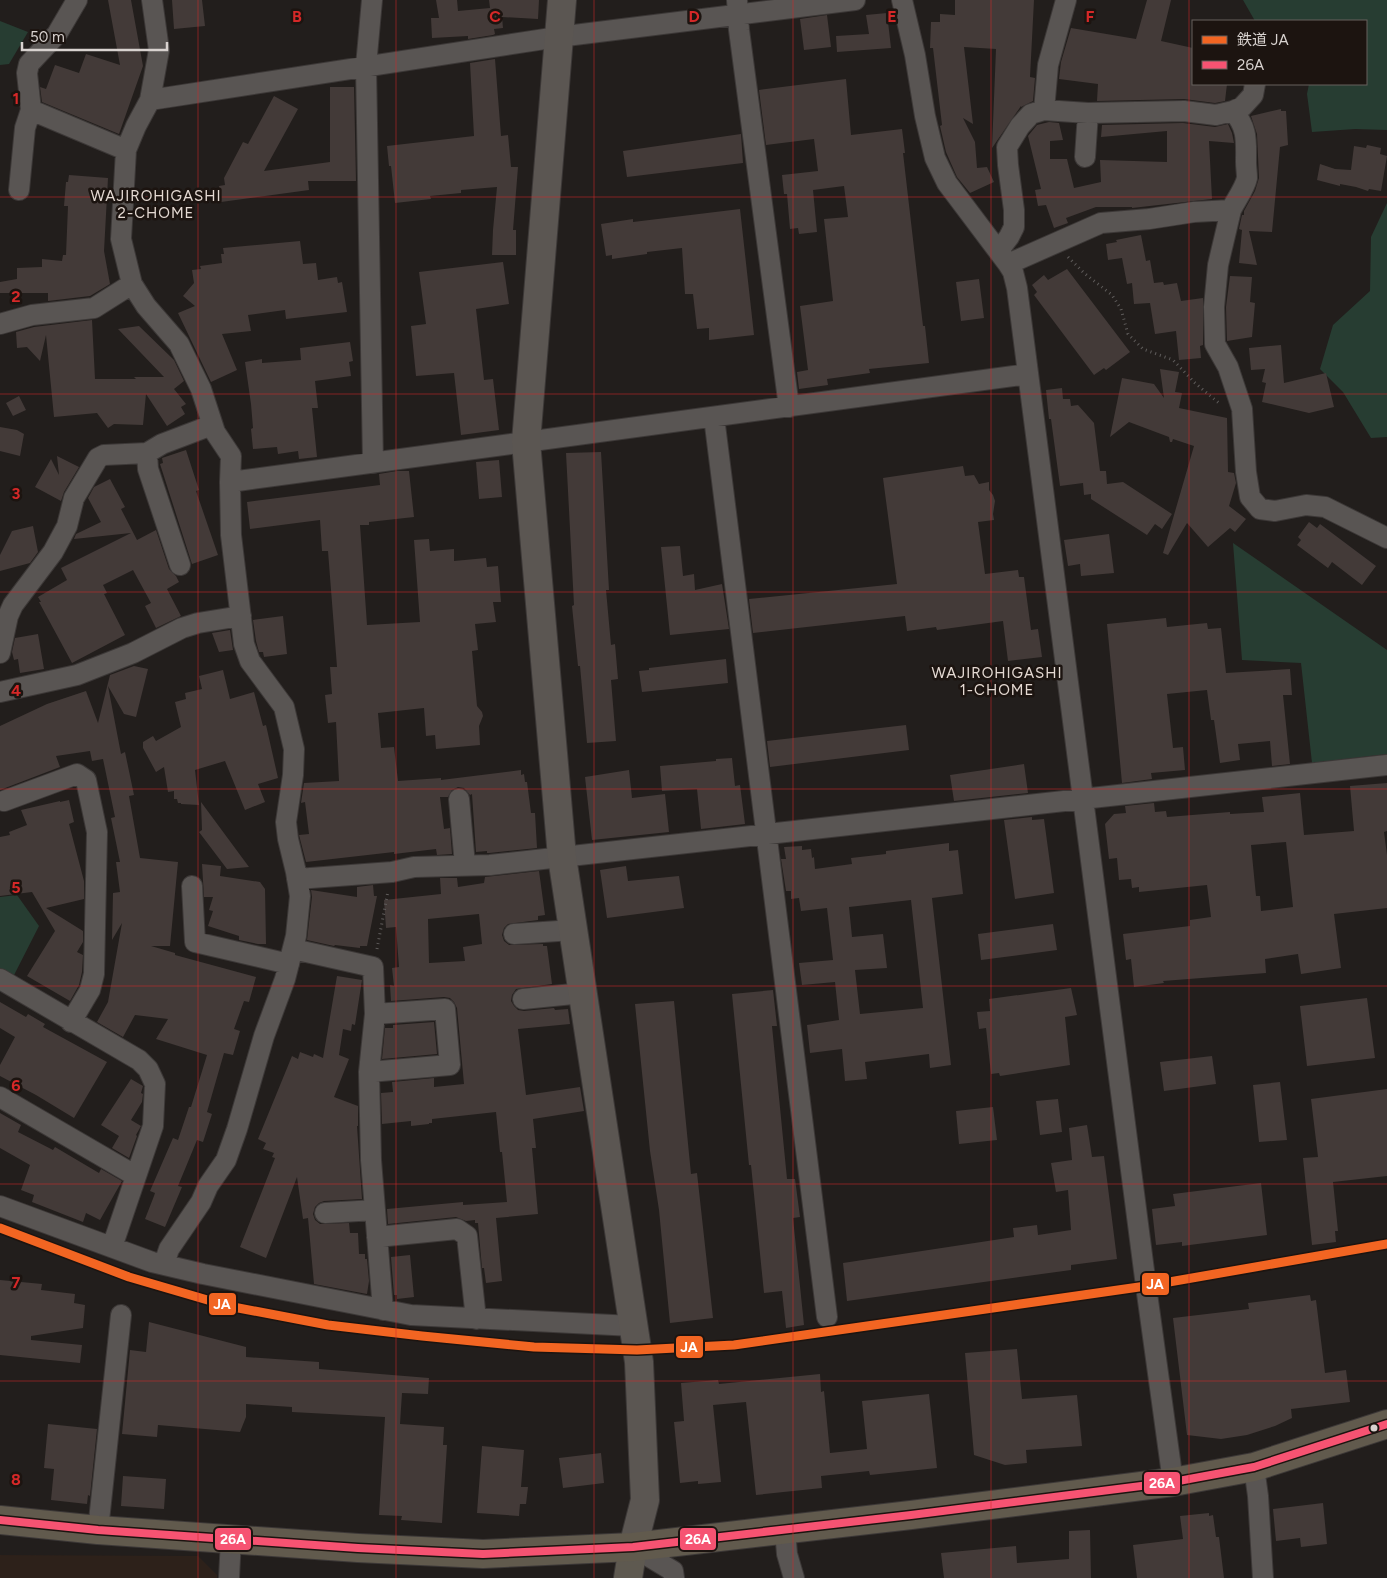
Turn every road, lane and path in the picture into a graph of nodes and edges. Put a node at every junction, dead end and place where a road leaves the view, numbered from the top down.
1 (78, 0) edge
2 (152, 0) edge
3 (372, 0) edge
4 (562, 0) edge
5 (855, 0) edge
6 (902, 0) edge
7 (1066, 0) edge
8 (738, 8) edge
9 (558, 37) junction
10 (366, 66) junction
11 (1255, 85) edge
12 (150, 100) junction
13 (31, 110) junction
14 (1044, 110) junction
15 (1233, 111) junction
16 (1088, 113) junction
17 (126, 150) junction
18 (1086, 157) dead end
19 (19, 190) dead end
20 (1231, 210) junction
21 (1056, 243) junction
22 (1003, 257) junction
23 (132, 284) junction
24 (0, 324) edge
25 (1028, 374) junction
26 (789, 407) junction
27 (1242, 408) junction
28 (714, 417) junction
29 (212, 425) junction
30 (526, 442) junction
31 (147, 453) junction
32 (373, 463) junction
33 (230, 482) junction
34 (1387, 538) edge
35 (180, 565) dead end
36 (241, 616) junction
37 (0, 653) edge
38 (0, 692) edge
39 (1387, 765) edge
40 (459, 799) dead end
41 (1084, 799) junction
42 (4, 801) dead end
43 (767, 834) junction
44 (562, 857) junction
45 (465, 865) junction
46 (392, 872) junction
47 (298, 880) junction
48 (192, 886) dead end
49 (573, 930) junction
50 (514, 934) dead end
51 (291, 957) junction
52 (373, 967) junction
53 (0, 979) edge
54 (583, 993) junction
55 (523, 998) dead end
56 (374, 1014) junction
57 (71, 1022) junction
58 (369, 1072) junction
59 (0, 1097) edge
60 (136, 1176) junction
61 (0, 1206) edge
62 (375, 1210) junction
63 (325, 1213) dead end
64 (377, 1237) junction
65 (112, 1247) junction
66 (164, 1264) junction
67 (383, 1310) junction
68 (121, 1315) dead end
69 (827, 1316) dead end
70 (476, 1320) junction
71 (633, 1326) junction
72 (1387, 1424) edge
73 (1254, 1467) junction
74 (1173, 1482) junction
75 (0, 1520) edge
76 (98, 1530) junction
77 (785, 1530) junction
78 (231, 1539) junction
79 (633, 1547) junction
80 (229, 1578) edge
81 (628, 1578) edge
82 (674, 1578) edge
83 (794, 1578) edge
84 (1263, 1578) edge

1 - 13 street
2 - 12 street
3 - 10 street
4 - 9 street
5 - 8 street
6 - 22 street
7 - 14 street
8 - 9 street
8 - 26 street
9 - 10 street
9 - 30 street
10 - 12 street
10 - 32 street
11 - 15 street
12 - 17 street
13 - 17 street
13 - 19 street
14 - 16 street
14 - 22 street
15 - 16 street
15 - 20 street
16 - 18 street
17 - 23 street
20 - 21 street
20 - 27 street
21 - 22 street
21 - 27 path
22 - 25 street
23 - 24 street
23 - 29 street
25 - 26 street
25 - 41 street
26 - 28 street
27 - 34 street
28 - 30 street
28 - 43 street
29 - 31 street
29 - 33 street
30 - 32 street
30 - 44 street
31 - 35 street
31 - 37 street
32 - 33 street
33 - 36 street
36 - 38 street
36 - 47 street
39 - 41 street
40 - 45 street
41 - 43 street
41 - 74 street
42 - 57 street
43 - 44 street
43 - 69 street
44 - 45 street
44 - 49 street
45 - 46 street
46 - 47 street
46 - 52 path
47 - 51 street
48 - 51 street
49 - 50 street
49 - 54 street
51 - 52 street
51 - 66 street
52 - 56 street
53 - 57 street
54 - 55 street
54 - 71 street
56 - 58 street
56 - 58 street
57 - 60 street
58 - 62 street
59 - 60 street
60 - 65 street
61 - 65 street
62 - 63 street
62 - 64 street
64 - 67 street
64 - 70 street
65 - 66 street
66 - 67 street
67 - 70 street
68 - 76 street
70 - 71 street
71 - 79 street
72 - 73 highway
73 - 74 highway
73 - 84 street
74 - 77 highway
75 - 76 highway
76 - 78 highway
77 - 79 highway
77 - 83 street
78 - 79 highway
78 - 80 street
79 - 81 main road
79 - 82 street

